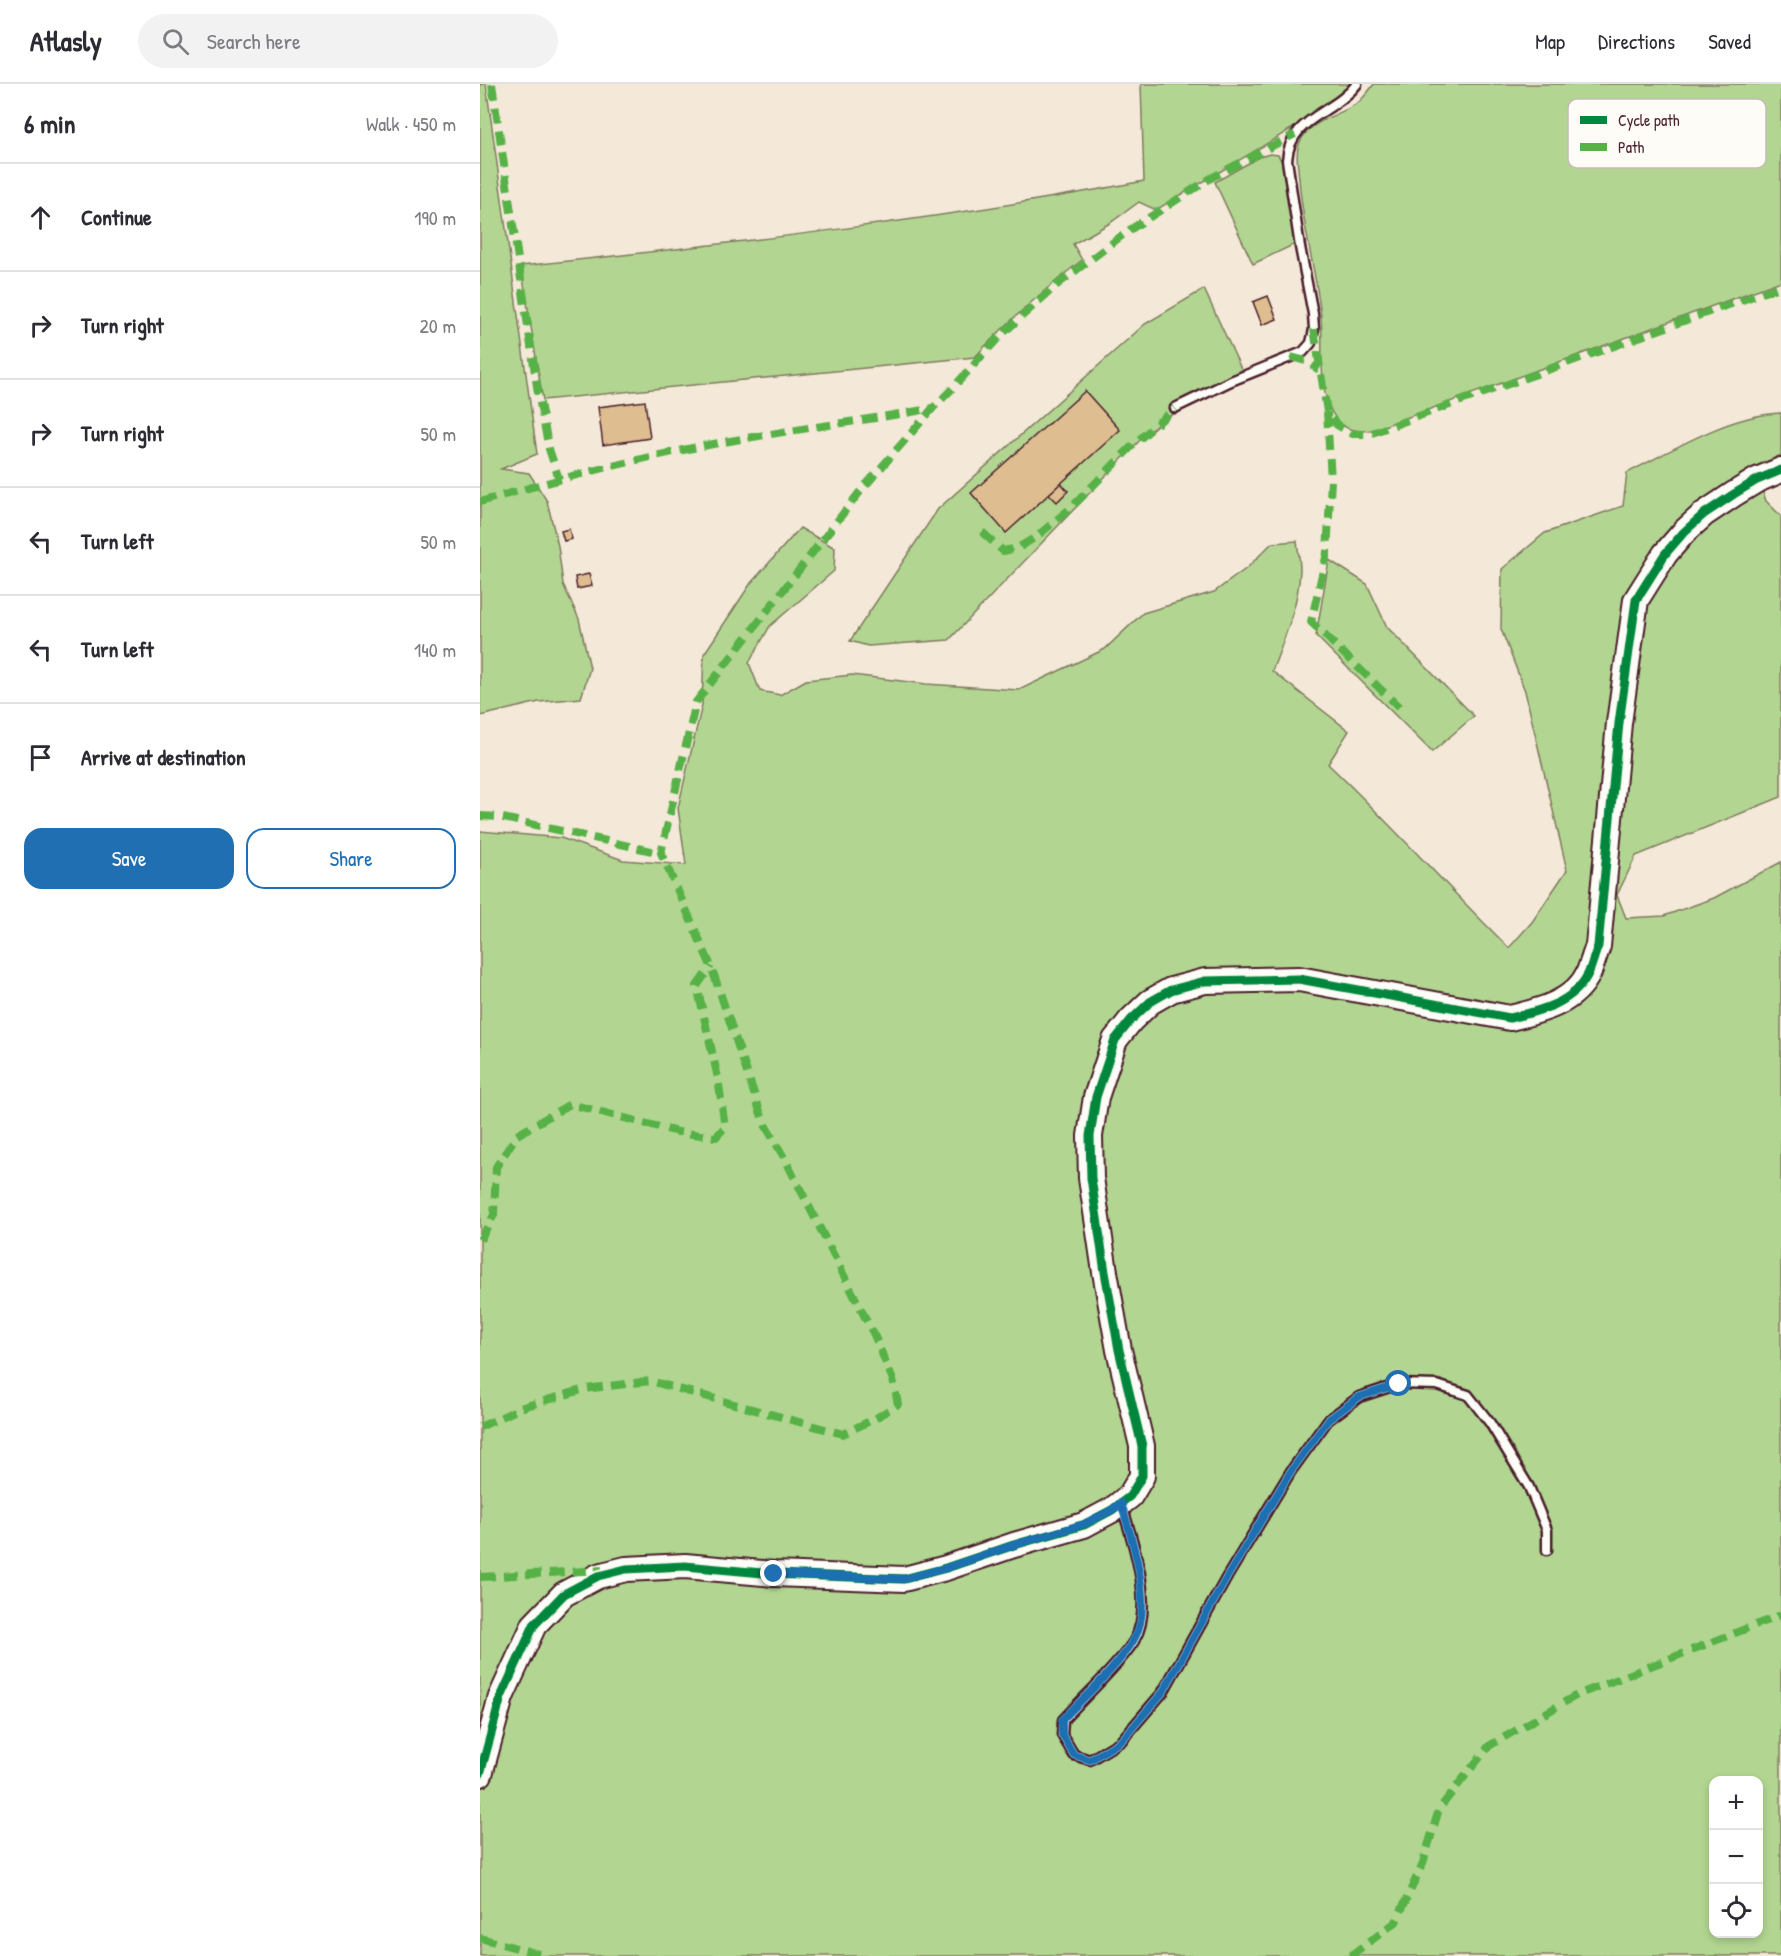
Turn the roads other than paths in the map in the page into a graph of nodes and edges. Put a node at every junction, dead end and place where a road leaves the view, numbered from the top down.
1 (1357, 84) edge
2 (1175, 408) dead end
3 (1781, 470) edge
4 (1121, 1503) junction
5 (1547, 1550) dead end
6 (480, 1774) edge

1 - 2 lane
3 - 4 street
4 - 5 lane
4 - 6 street

